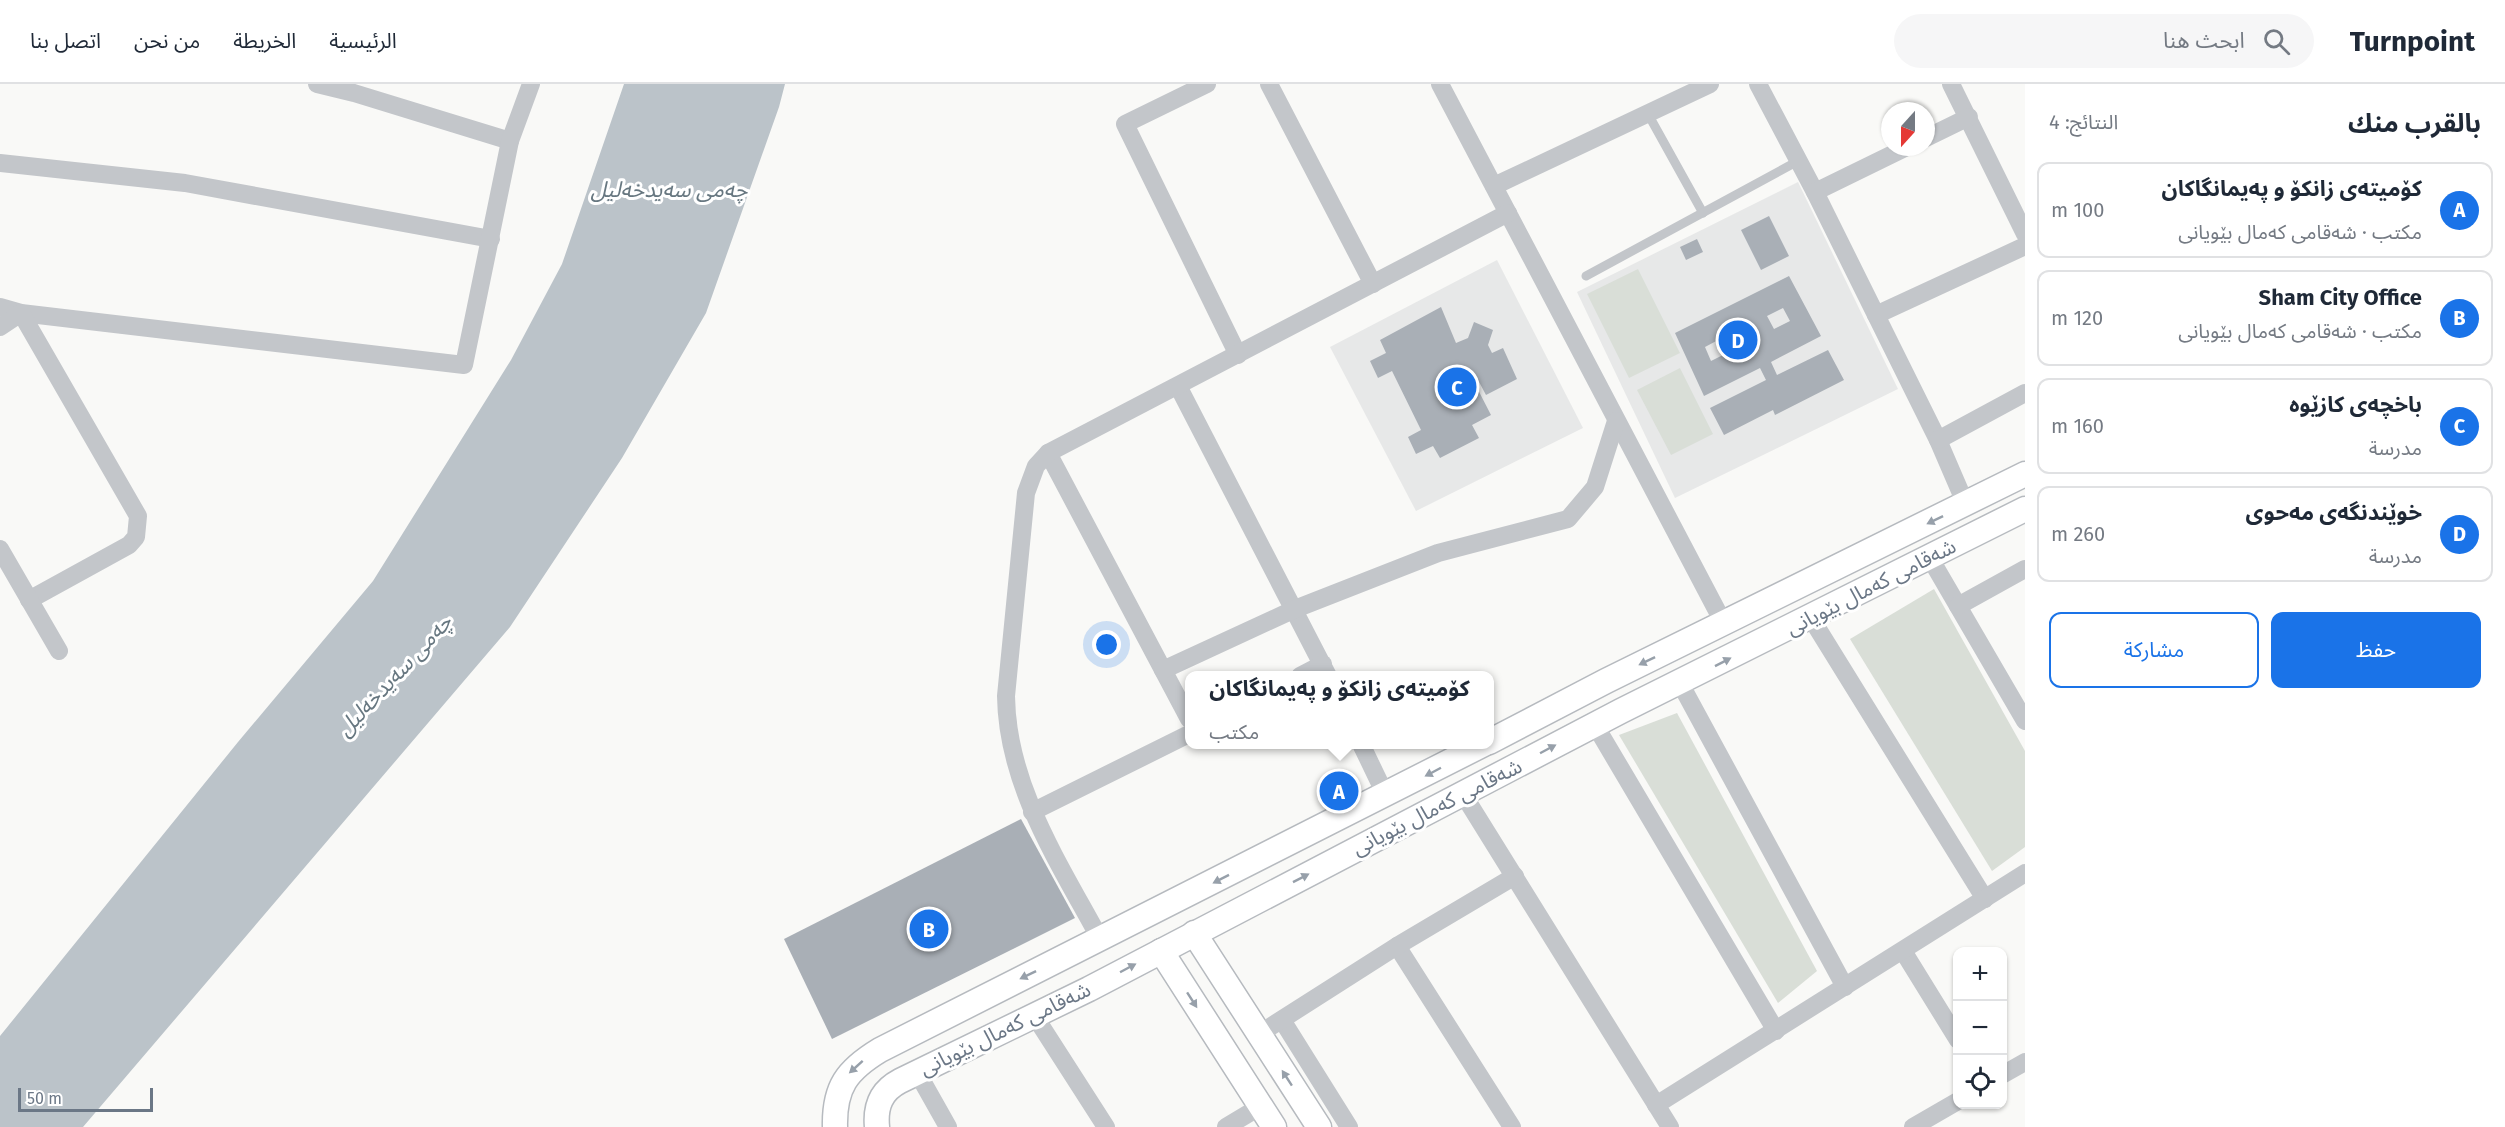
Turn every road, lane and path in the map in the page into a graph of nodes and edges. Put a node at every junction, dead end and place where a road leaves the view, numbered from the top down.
1 (317, 84) edge
2 (531, 84) edge
3 (1207, 84) edge
4 (1269, 84) edge
5 (1440, 84) edge
6 (1758, 84) edge
7 (1951, 84) edge
8 (1702, 86) edge
9 (356, 88) edge
10 (1648, 114) junction
11 (1969, 117) junction
12 (1935, 134) edge
13 (510, 141) junction
14 (1889, 156) edge
15 (1798, 160) junction
16 (0, 163) edge
17 (1494, 186) junction
18 (1815, 192) junction
19 (1508, 213) junction
20 (1703, 213) junction
21 (2025, 234) edge
22 (491, 239) junction
23 (2025, 246) edge
24 (1586, 276) dead end
25 (1373, 284) junction
26 (0, 307) edge
27 (21, 313) junction
28 (1876, 315) junction
29 (0, 327) edge
30 (1238, 355) junction
31 (1178, 386) junction
32 (2025, 393) edge
33 (1616, 421) junction
34 (1938, 440) junction
35 (1048, 453) junction
36 (2025, 474) edge
37 (1966, 505) junction
38 (2025, 509) edge
39 (0, 549) edge
40 (1930, 558) junction
41 (2025, 569) edge
42 (29, 600) junction
43 (1958, 606) junction
44 (1295, 609) junction
45 (1811, 618) junction
46 (1724, 624) junction
47 (59, 651) dead end
48 (1163, 670) junction
49 (1325, 670) edge
50 (1606, 681) junction
51 (1680, 683) junction
52 (1185, 711) edge
53 (1621, 711) junction
54 (2025, 722) edge
55 (1595, 725) junction
56 (1185, 736) edge
57 (1494, 739) edge
58 (1363, 749) edge
59 (1475, 749) edge
60 (1464, 794) junction
61 (1386, 796) junction
62 (1032, 812) junction
63 (2025, 873) edge
64 (1515, 876) junction
65 (1985, 899) junction
66 (1194, 933) junction
67 (1100, 939) junction
68 (1397, 946) junction
69 (1161, 951) junction
70 (1903, 951) junction
71 (1070, 954) junction
72 (1845, 987) junction
73 (1089, 989) junction
74 (1034, 1015) junction
75 (1282, 1020) junction
76 (1776, 1031) junction
77 (1953, 1032) edge
78 (1259, 1034) junction
79 (2025, 1062) edge
80 (917, 1072) junction
81 (2007, 1072) edge
82 (1656, 1105) junction
83 (1953, 1105) edge
84 (1261, 1106) junction
85 (1934, 1122) edge
86 (835, 1127) edge
87 (877, 1127) edge
88 (948, 1127) edge
89 (1106, 1127) edge
90 (1226, 1127) edge
91 (1274, 1127) edge
92 (1319, 1127) edge
93 (1349, 1127) edge
94 (1512, 1127) edge
95 (1670, 1127) edge
96 (1913, 1127) edge

1 - 9 street
2 - 13 street
3 - 30 street
4 - 25 street
5 - 17 street
6 - 15 street
7 - 11 street
8 - 10 street
9 - 13 street
10 - 17 street
10 - 20 lane
11 - 12 street
11 - 21 street
13 - 22 street
14 - 18 street
15 - 18 street
15 - 20 lane
16 - 22 street
17 - 19 street
18 - 28 street
19 - 25 street
19 - 33 street
20 - 24 lane
22 - 27 street
23 - 28 street
25 - 30 street
26 - 27 street
27 - 29 street
27 - 42 street
28 - 34 street
30 - 31 street
31 - 35 street
31 - 44 street
32 - 34 street
33 - 44 street
33 - 46 street
34 - 37 street
35 - 48 street
35 - 62 street
36 - 37 main road, شەقامی کەمال بێویانی
37 -> 46 main road, شەقامی کەمال بێویانی
38 - 40 main road, شەقامی کەمال بێویانی
39 - 42 street
40 - 43 street
40 - 45 main road, شەقامی کەمال بێویانی
41 - 43 street
42 - 47 street
43 - 54 street
44 - 48 street
44 - 49 street
51 -> 45 main road, شەقامی کەمال بێویانی
45 - 65 street
46 -> 50 main road, شەقامی کەمال بێویانی
48 - 52 street
50 - 53 main road
50 - 57 main road, شەقامی کەمال بێویانی
51 - 53 main road, شەقامی کەمال بێویانی
51 - 72 street
53 - 55 main road, شەقامی کەمال بێویانی
60 -> 55 main road, شەقامی کەمال بێویانی
55 - 76 street
56 - 62 street
58 - 61 street
59 -> 61 main road, شەقامی کەمال بێویانی
60 - 64 street
66 -> 60 main road, شەقامی کەمال بێویانی
61 -> 67 main road, شەقامی کەمال بێویانی
62 - 67 street
63 - 65 street
64 - 68 street
64 - 82 street
65 - 70 street
66 - 69 main road, شەقامی کەمال بێویانی
66 - 78 main road
67 - 71 main road, شەقامی کەمال بێویانی
68 - 75 street
68 - 94 street
73 -> 69 main road, شەقامی کەمال بێویانی
69 -> 84 main road
70 - 72 street
70 - 77 street
71 - 73 main road
71 -> 86 main road, شەقامی کەمال بێویانی
72 - 76 street
73 - 74 main road, شەقامی کەمال بێویانی
74 - 80 main road, شەقامی کەمال بێویانی
74 - 89 street
75 - 78 street
75 - 93 street
76 - 82 street
92 -> 78 main road
79 - 81 street
80 - 87 main road, شەقامی کەمال بێویانی
80 - 88 street
82 - 95 street
83 - 85 street
84 - 90 street
84 - 91 main road
85 - 96 street

